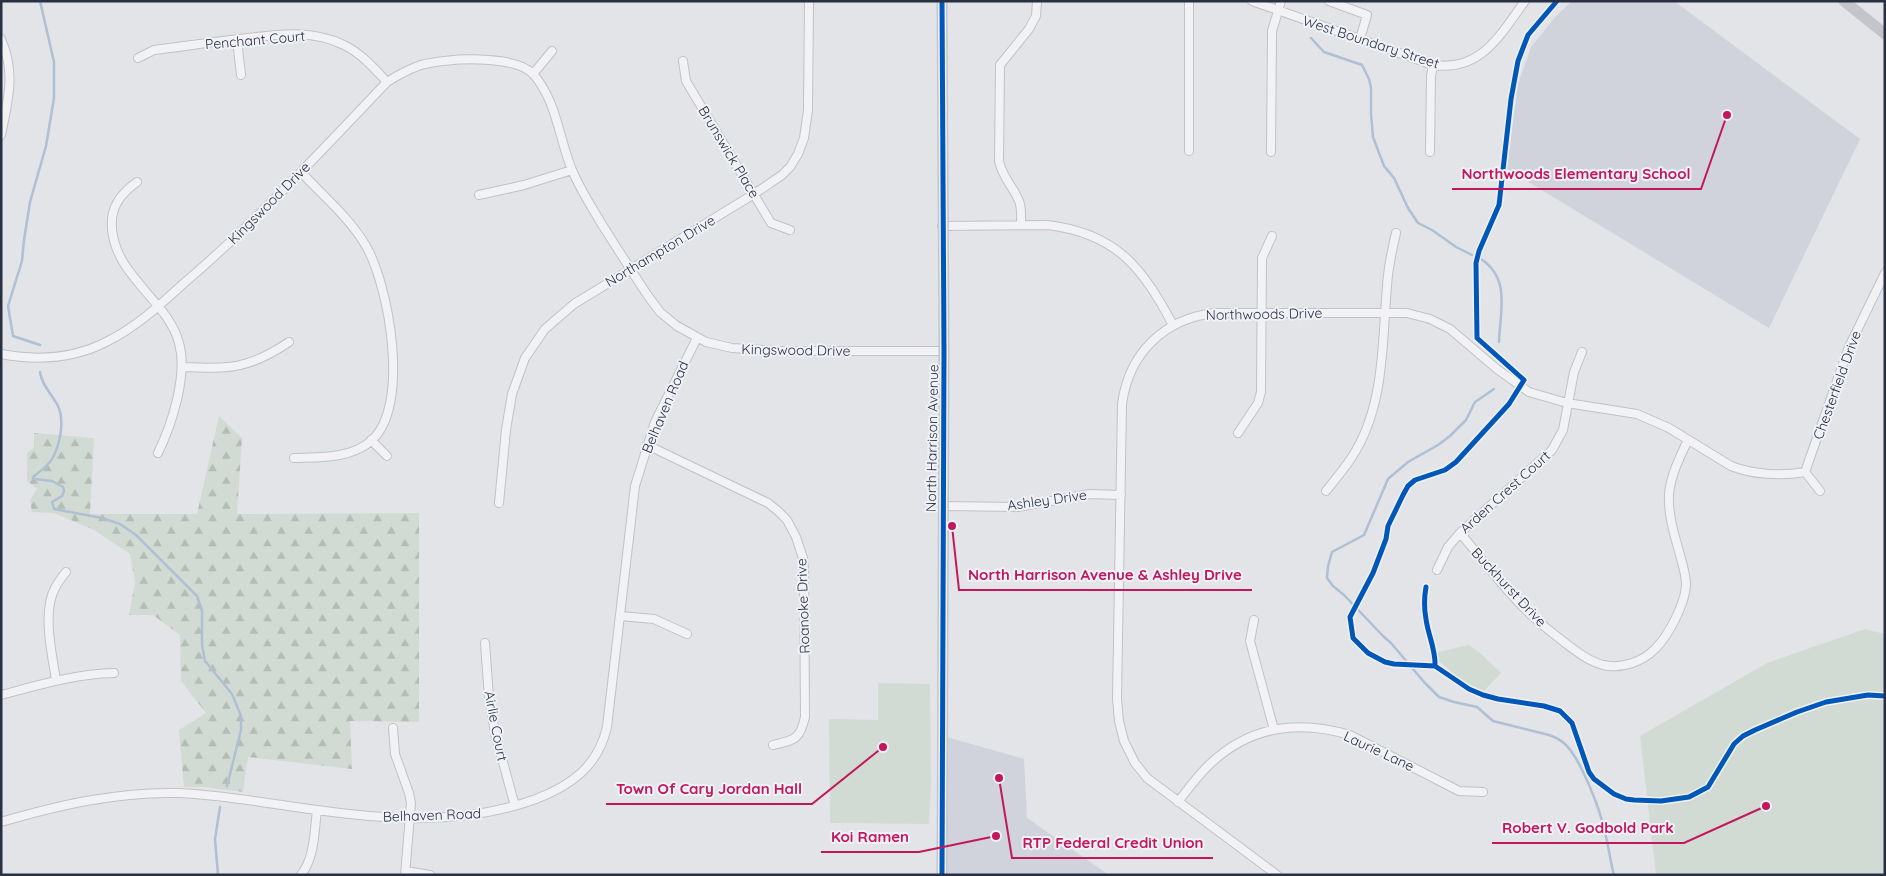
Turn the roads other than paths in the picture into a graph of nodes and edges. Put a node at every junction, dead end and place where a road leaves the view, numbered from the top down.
1 (942, 1) edge
2 (1037, 1) edge
3 (1189, 1) edge
4 (1252, 1) edge
5 (1281, 1) edge
6 (1329, 1) edge
7 (1525, 1) edge
8 (1844, 1) edge
9 (809, 3) edge
10 (1856, 5) edge
11 (1277, 10) junction
12 (1885, 34) edge
13 (1, 39) edge
14 (1360, 39) junction
15 (237, 40) junction
16 (552, 51) dead end
17 (138, 58) dead end
18 (683, 61) dead end
19 (1433, 65) junction
20 (241, 74) dead end
21 (533, 74) junction
22 (387, 82) junction
23 (1, 135) edge
24 (1189, 151) dead end
25 (1271, 152) dead end
26 (1430, 152) dead end
27 (572, 170) junction
28 (301, 172) junction
29 (137, 182) dead end
30 (754, 194) junction
31 (480, 195) dead end
32 (1021, 225) junction
33 (942, 226) junction
34 (790, 230) dead end
35 (1396, 233) dead end
36 (1272, 236) dead end
37 (630, 269) junction
38 (1885, 273) edge
39 (158, 306) junction
40 (1386, 312) junction
41 (1262, 313) junction
42 (1173, 325) junction
43 (697, 338) junction
44 (289, 342) dead end
45 (944, 351) junction
46 (1582, 352) dead end
47 (1, 354) edge
48 (183, 367) junction
49 (1567, 403) junction
50 (1238, 433) dead end
51 (371, 440) junction
52 (1688, 440) junction
53 (647, 445) junction
54 (158, 453) dead end
55 (387, 456) dead end
56 (294, 458) dead end
57 (1805, 472) junction
58 (1326, 491) dead end
59 (1820, 491) dead end
60 (1121, 495) junction
61 (499, 503) dead end
62 (942, 506) junction
63 (1460, 533) junction
64 (1436, 570) dead end
65 (66, 572) dead end
66 (620, 616) junction
67 (1254, 620) dead end
68 (687, 634) dead end
69 (485, 643) dead end
70 (114, 673) dead end
71 (56, 680) junction
72 (1, 695) edge
73 (393, 728) dead end
74 (1274, 730) junction
75 (773, 746) dead end
76 (1483, 792) dead end
77 (1178, 802) junction
78 (515, 806) junction
79 (317, 810) junction
80 (410, 818) junction
81 (1, 822) edge
82 (405, 873) edge
83 (301, 875) edge
84 (430, 875) edge
85 (942, 875) edge
86 (1277, 875) edge

1 - 33 main road, North Harrison Avenue
2 - 32 street
3 - 24 street
4 - 11 street, West Boundary Street
5 - 11 street
6 - 14 street
7 - 19 street, West Boundary Street
8 - 10 main road
9 - 30 street, Northampton Drive
10 - 12 main road
11 - 14 street, West Boundary Street
11 - 25 street
13 - 23 street
14 - 19 street, West Boundary Street
15 - 17 street, Penchant Court
15 - 20 street
15 - 22 street, Penchant Court
16 - 21 street
18 - 30 street, Brunswick Place
19 - 26 street
21 - 22 street, Kingswood Drive
21 - 27 street, Kingswood Drive
22 - 28 street, Kingswood Drive
27 - 31 street
27 - 37 street, Kingswood Drive
28 - 39 street, Kingswood Drive
28 - 51 street
29 - 39 street
30 - 34 street, Brunswick Place
30 - 37 street, Northampton Drive
32 - 33 street
32 - 42 street
33 - 45 main road, North Harrison Avenue
35 - 40 street
36 - 41 street
37 - 43 street, Kingswood Drive
37 - 61 street, Northampton Drive
38 - 57 street, Chesterfield Drive
39 - 47 street, Kingswood Drive
39 - 48 street
40 - 41 street, Northwoods Drive
40 - 49 street, Northwoods Drive
40 - 58 street
41 - 42 street, Northwoods Drive
41 - 50 street
42 - 60 street, Northwoods Drive
43 - 45 street, Kingswood Drive
43 - 53 street, Belhaven Road
44 - 48 street
45 - 62 main road, North Harrison Avenue
46 - 49 street, Arden Crest Court
48 - 54 street
49 - 52 street, Northwoods Drive
49 - 63 street, Arden Crest Court
51 - 55 street
51 - 56 street
52 - 57 street, Northwoods Drive
52 - 63 street, Buckhurst Drive
53 - 66 street, Belhaven Road
53 - 75 street, Roanoke Drive
57 - 59 street
60 - 62 street, Ashley Drive
60 - 77 street, Northwoods Drive
62 - 85 main road, North Harrison Avenue
63 - 64 street, Arden Crest Court
65 - 71 street
66 - 68 street
66 - 78 street, Belhaven Road
67 - 74 street
69 - 78 street, Airlie Court
70 - 71 street
71 - 72 street
73 - 80 street
74 - 76 street, Laurie Lane
74 - 77 street, Laurie Lane
77 - 86 street, Northwoods Drive
78 - 80 street, Belhaven Road
79 - 80 street, Belhaven Road
79 - 81 street, Belhaven Road
79 - 83 street
80 - 82 street
82 - 84 street

